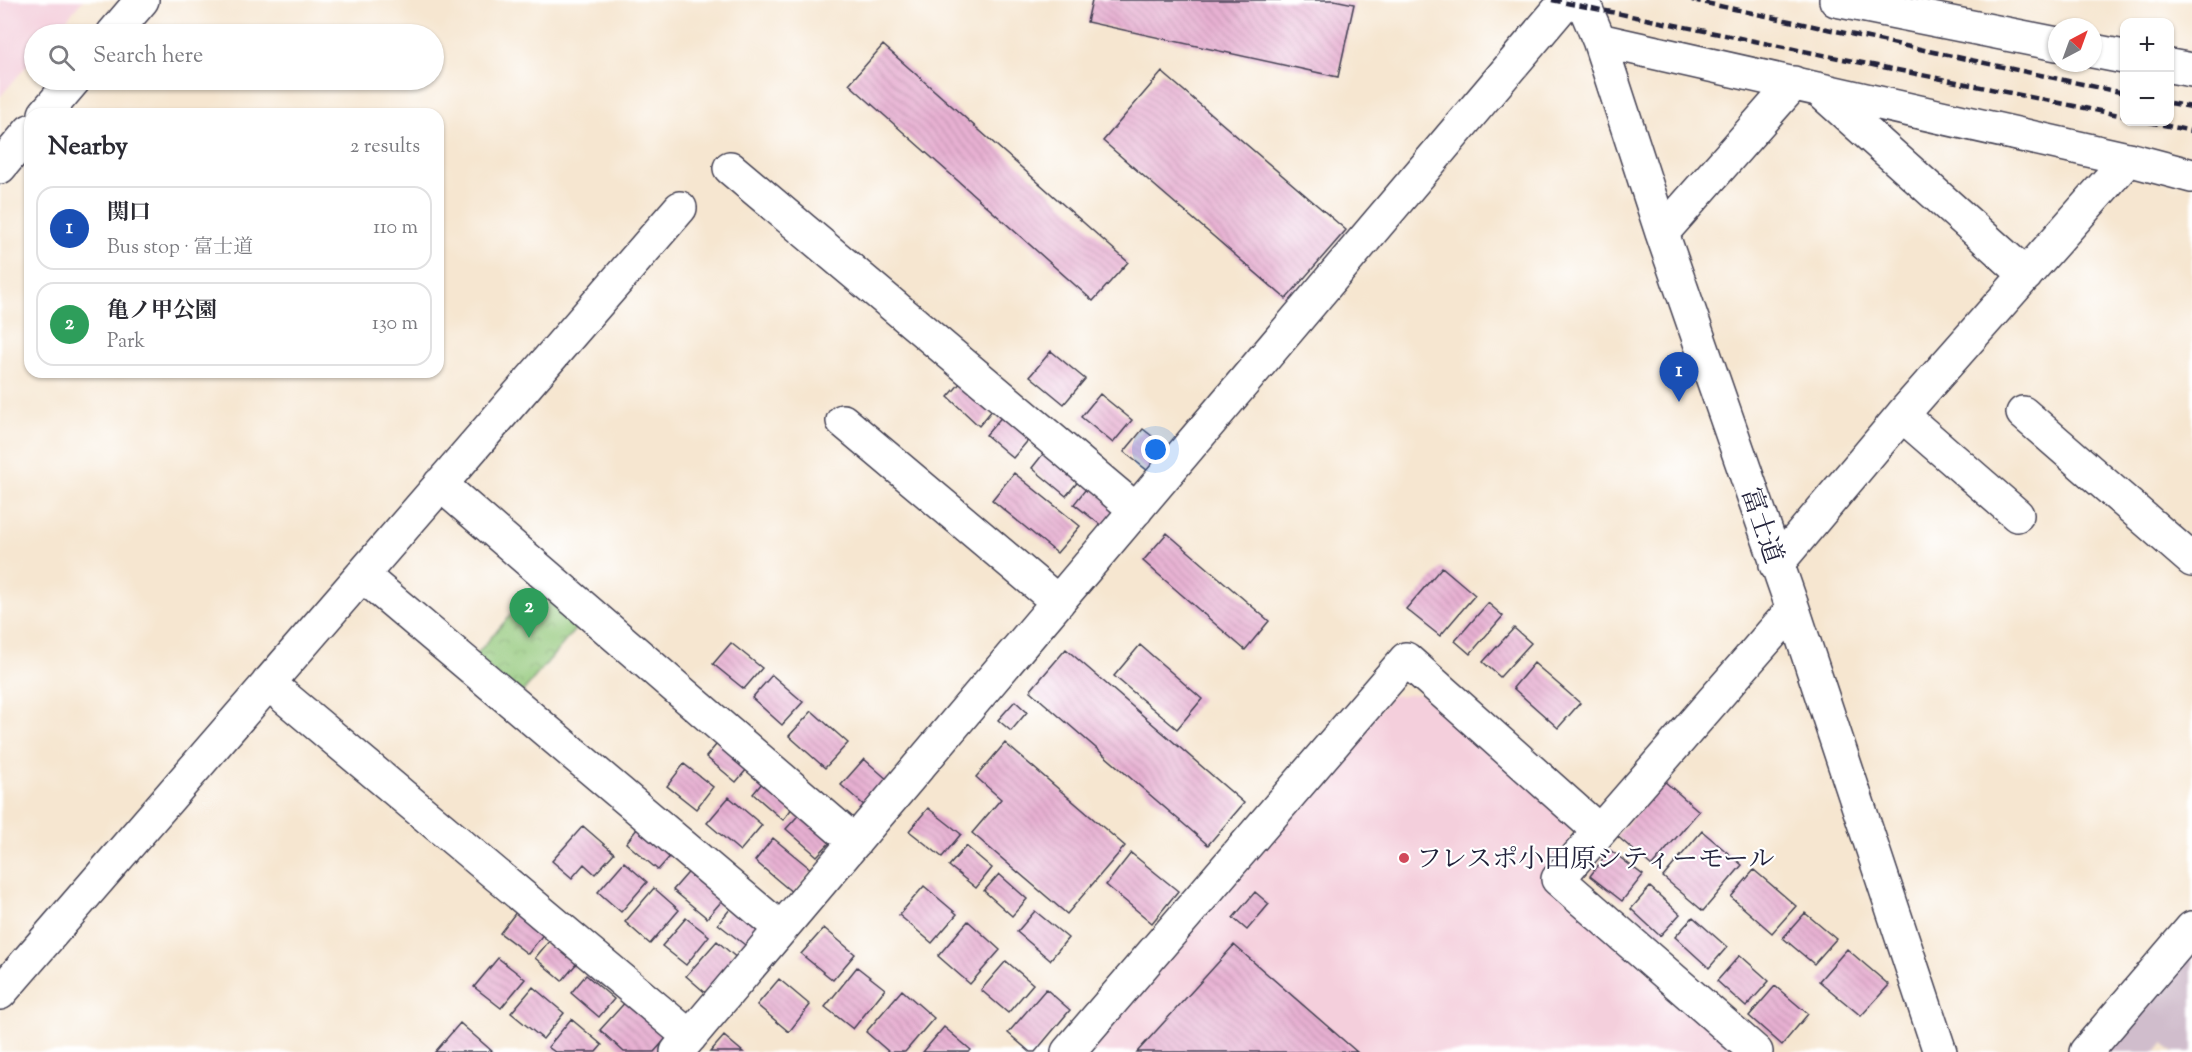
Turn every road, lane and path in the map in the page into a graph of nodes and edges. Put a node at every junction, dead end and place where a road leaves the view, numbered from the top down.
1 (142, 0) edge
2 (1567, 0) edge
3 (1582, 0) edge
4 (1836, 0) edge
5 (122, 24) edge
6 (1599, 40) junction
7 (2048, 42) edge
8 (2102, 53) edge
9 (2120, 56) edge
10 (2174, 67) edge
11 (2192, 70) edge
12 (1805, 86) junction
13 (65, 90) edge
14 (50, 108) edge
15 (24, 138) edge
16 (2128, 159) junction
17 (0, 166) edge
18 (730, 168) dead end
19 (2192, 176) edge
20 (680, 208) dead end
21 (1662, 233) junction
22 (2026, 275) junction
23 (2023, 413) dead end
24 (1902, 415) junction
25 (843, 421) dead end
26 (440, 484) junction
27 (1136, 510) junction
28 (2018, 515) dead end
29 (2192, 560) edge
30 (1776, 565) junction
31 (362, 575) junction
32 (1058, 602) junction
33 (1793, 609) junction
34 (268, 683) junction
35 (1599, 831) junction
36 (855, 842) junction
37 (2192, 928) edge
38 (781, 929) junction
39 (0, 993) edge
40 (684, 1044) edge
41 (1068, 1052) edge
42 (1756, 1052) edge
43 (1940, 1052) edge
44 (2086, 1052) edge

1 - 5 street
2 - 27 street
3 - 6 street, 富士道
4 - 7 street
6 - 12 street
6 - 21 street, 富士道
8 - 9 street
10 - 11 street
12 - 16 street
12 - 21 street
12 - 22 street
13 - 14 street
15 - 17 street
16 - 19 street
16 - 22 street
18 - 27 street
20 - 26 street
21 - 30 street, 富士道
22 - 24 street
23 - 29 street
24 - 28 street
24 - 30 street
25 - 32 street
26 - 31 street
26 - 36 street
27 - 32 street
30 - 33 street, 富士道
31 - 34 street
31 - 38 street
32 - 36 street
33 - 35 street
33 - 43 street, 富士道
34 - 39 street
34 - 40 street
35 - 41 street
35 - 42 street
36 - 38 street
37 - 44 street
38 - 40 street

